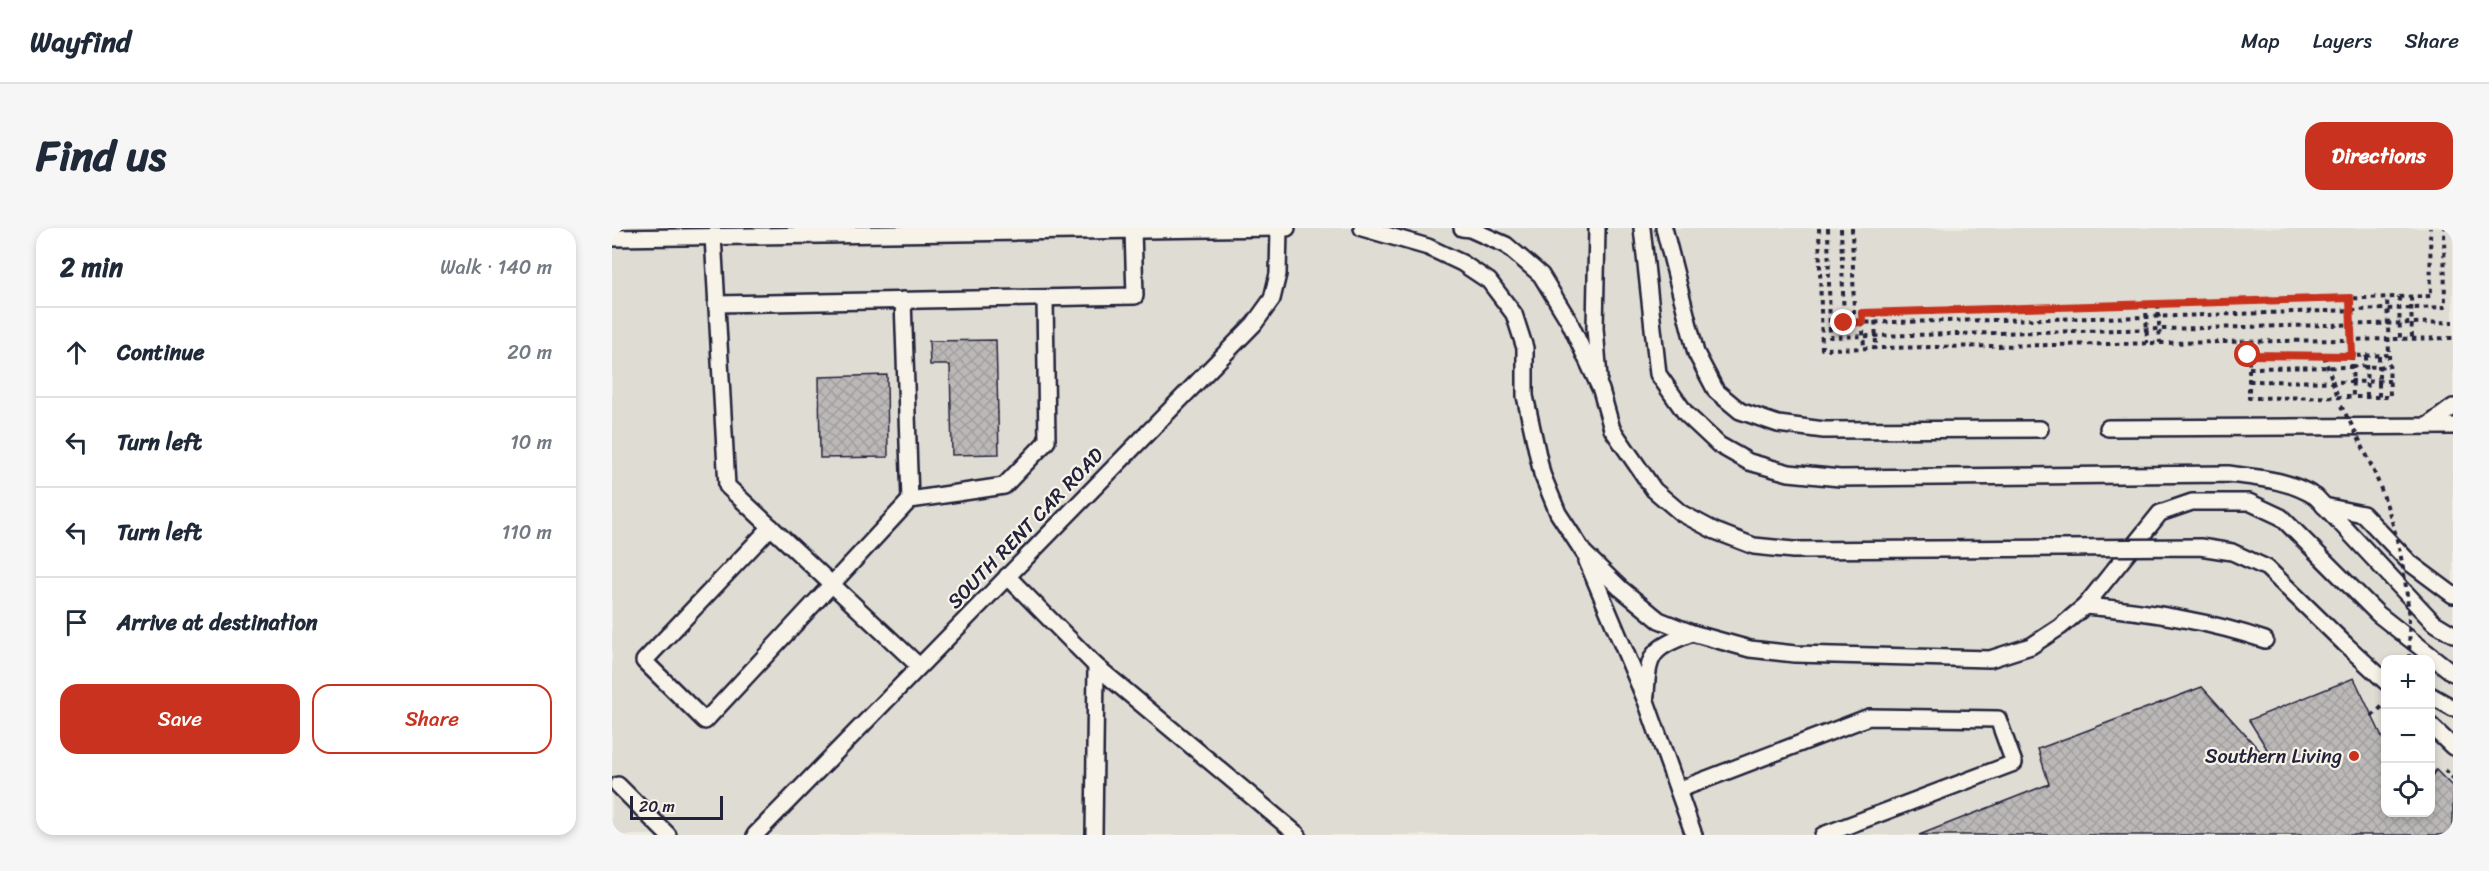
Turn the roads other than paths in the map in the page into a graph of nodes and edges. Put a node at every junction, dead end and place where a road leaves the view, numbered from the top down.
1 (1279, 228) edge
2 (1289, 228) edge
3 (1362, 228) edge
4 (1462, 228) edge
5 (1597, 228) edge
6 (1642, 228) edge
7 (1664, 228) edge
8 (1162, 229) edge
9 (1133, 230) junction
10 (821, 231) edge
11 (794, 232) edge
12 (713, 236) junction
13 (612, 238) edge
14 (1045, 298) junction
15 (903, 300) junction
16 (716, 304) junction
17 (1601, 390) junction
18 (2453, 407) edge
19 (2427, 426) junction
20 (2453, 426) edge
21 (2108, 428) dead end
22 (2040, 429) dead end
23 (910, 500) junction
24 (2325, 506) junction
25 (771, 527) junction
26 (1584, 554) junction
27 (1007, 576) junction
28 (832, 584) junction
29 (2453, 595) edge
30 (2085, 606) junction
31 (1692, 633) junction
32 (2453, 634) edge
33 (2265, 640) dead end
34 (2346, 644) junction
35 (919, 666) junction
36 (1096, 666) junction
37 (2381, 666) edge
38 (2453, 673) edge
39 (2381, 678) edge
40 (2435, 698) edge
41 (1646, 701) junction
42 (2453, 708) edge
43 (2435, 730) edge
44 (2453, 747) edge
45 (618, 785) dead end
46 (1678, 790) junction
47 (668, 835) edge
48 (754, 835) edge
49 (1094, 835) edge
50 (1298, 835) edge
51 (1694, 835) edge
52 (1823, 835) edge

1 - 2 lane
1 - 8 lane
1 - 27 lane, SOUTH RENT CAR ROAD
3 - 26 lane
4 - 17 lane
5 - 17 lane
6 - 24 lane
7 - 22 lane
8 - 9 lane
9 - 10 lane
9 - 14 lane
10 - 11 lane
11 - 12 lane
12 - 13 lane
12 - 16 lane
14 - 15 lane
14 - 23 lane
15 - 16 lane
15 - 23 lane
16 - 25 lane
17 - 34 lane, bridge
18 - 19 lane
19 - 20 lane
19 - 21 lane
23 - 28 lane
24 - 29 lane
24 - 32 lane
25 - 28 lane
25 - 28 lane
26 - 31 lane
26 - 41 lane
27 - 35 lane, SOUTH RENT CAR ROAD
27 - 36 lane
28 - 35 lane
30 - 31 lane
30 - 33 lane
30 - 38 lane
31 - 41 lane
34 - 37 lane
34 - 39 lane
35 - 48 lane, SOUTH RENT CAR ROAD
36 - 49 lane
36 - 50 lane
40 - 42 lane
41 - 46 lane
43 - 44 lane
45 - 47 lane
46 - 51 lane
46 - 52 lane

